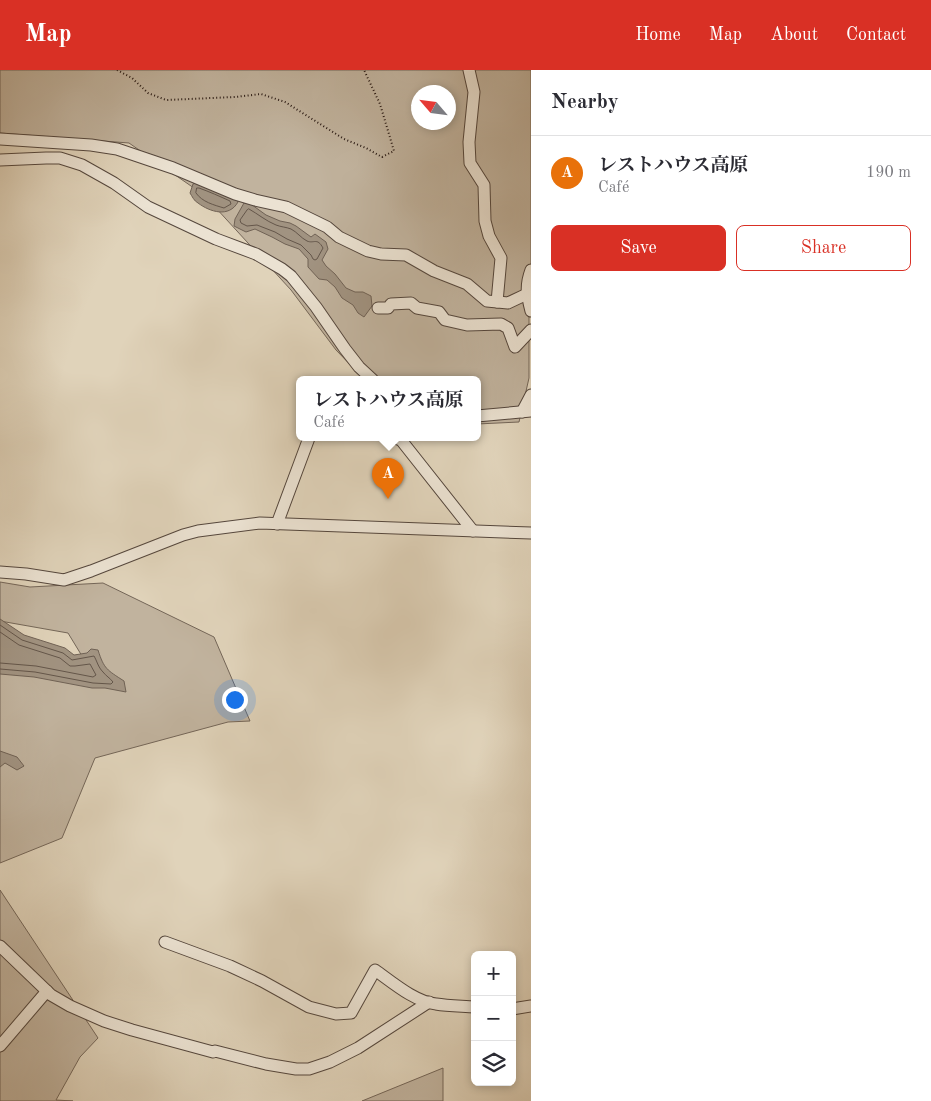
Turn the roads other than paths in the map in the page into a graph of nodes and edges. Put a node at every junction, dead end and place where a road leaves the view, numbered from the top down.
1 (469, 70) edge
2 (0, 139) edge
3 (0, 160) edge
4 (531, 270) edge
5 (527, 294) junction
6 (497, 302) junction
7 (378, 308) dead end
8 (531, 311) edge
9 (531, 330) edge
10 (369, 376) edge
11 (531, 395) edge
12 (527, 412) edge
13 (481, 416) edge
14 (308, 441) edge
15 (403, 441) edge
16 (277, 524) junction
17 (473, 531) junction
18 (531, 533) edge
19 (0, 572) edge
20 (165, 942) dead end
21 (0, 946) edge
22 (47, 991) junction
23 (429, 1002) junction
24 (531, 1006) edge
25 (471, 1007) edge
26 (516, 1008) edge
27 (0, 1046) edge

1 - 6 street
2 - 6 street
3 - 10 street
4 - 5 street
5 - 6 street
5 - 8 street
7 - 9 street
11 - 12 street
12 - 13 street
14 - 16 street
15 - 17 street
16 - 17 street
16 - 19 street
17 - 18 street
20 - 23 street
21 - 22 street
22 - 23 street
22 - 27 street
23 - 25 street
24 - 26 street

